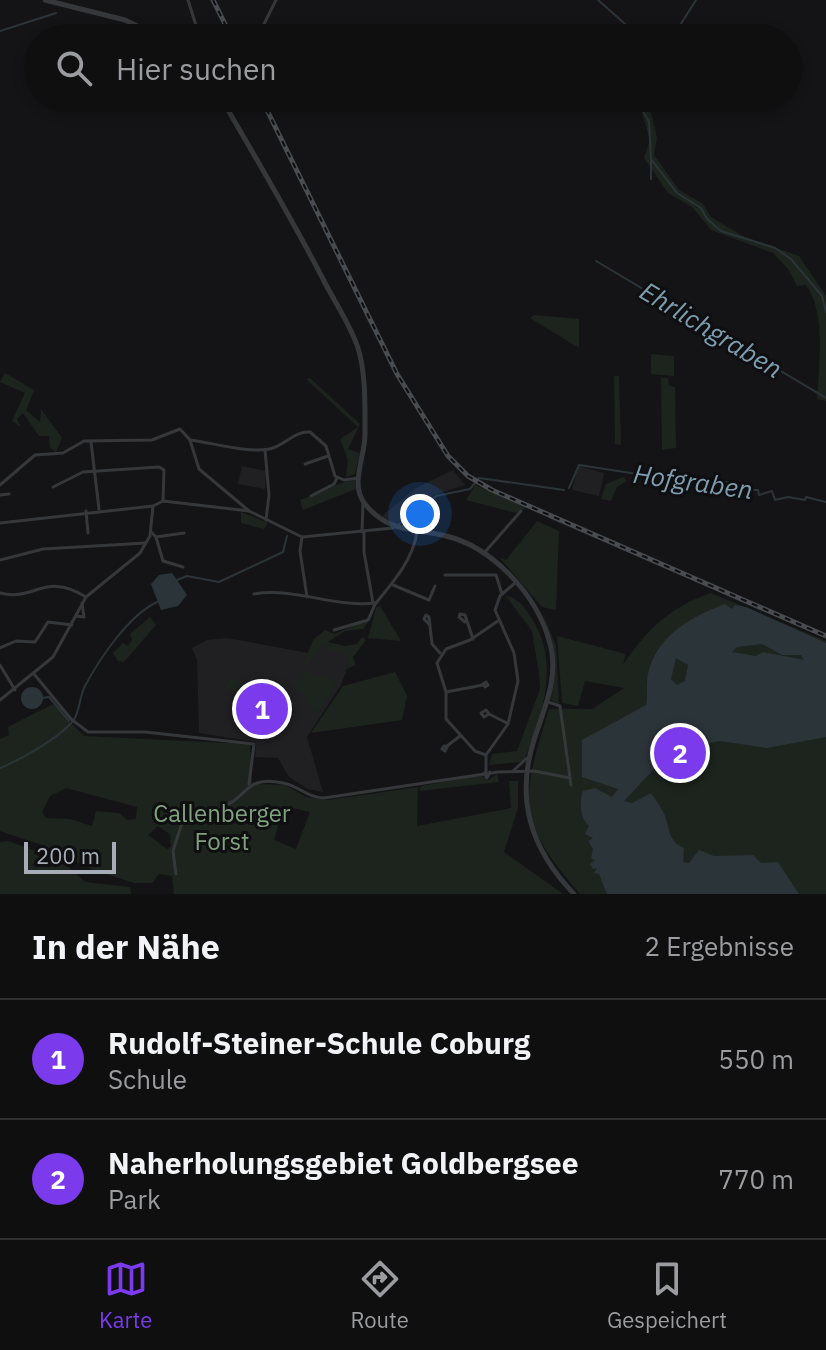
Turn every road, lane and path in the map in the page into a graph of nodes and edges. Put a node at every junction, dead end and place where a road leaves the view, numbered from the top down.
1 (45, 0) edge
2 (188, 0) edge
3 (276, 0) edge
4 (133, 24) edge
5 (196, 24) edge
6 (264, 24) edge
7 (230, 112) edge
8 (91, 440) junction
9 (190, 440) junction
10 (265, 450) junction
11 (328, 456) junction
12 (305, 464) dead end
13 (95, 471) junction
14 (337, 478) junction
15 (359, 478) junction
16 (0, 485) edge
17 (53, 487) dead end
18 (9, 494) dead end
19 (0, 495) edge
20 (311, 496) dead end
21 (163, 501) junction
22 (363, 502) junction
23 (153, 506) junction
24 (99, 509) junction
25 (86, 511) junction
26 (249, 511) junction
27 (521, 511) dead end
28 (266, 520) junction
29 (0, 523) edge
30 (393, 528) junction
31 (151, 532) junction
32 (363, 532) junction
33 (88, 533) dead end
34 (184, 533) dead end
35 (417, 533) junction
36 (156, 537) junction
37 (302, 537) junction
38 (147, 543) junction
39 (485, 552) junction
40 (0, 560) edge
41 (183, 567) dead end
42 (445, 575) dead end
43 (515, 583) junction
44 (393, 585) junction
45 (435, 586) dead end
46 (0, 593) edge
47 (254, 594) dead end
48 (502, 594) junction
49 (86, 597) junction
50 (307, 597) junction
51 (374, 603) junction
52 (498, 621) junction
53 (465, 622) dead end
54 (429, 624) dead end
55 (72, 625) junction
56 (334, 630) dead end
57 (473, 639) junction
58 (0, 648) edge
59 (441, 653) junction
60 (0, 665) edge
61 (34, 674) junction
62 (483, 685) dead end
63 (15, 690) junction
64 (446, 692) junction
65 (0, 700) edge
66 (548, 702) junction
67 (489, 714) dead end
68 (508, 724) junction
69 (460, 736) junction
70 (447, 747) dead end
71 (532, 750) junction
72 (486, 755) junction
73 (516, 770) junction
74 (527, 771) junction
75 (487, 773) junction
76 (251, 775) junction
77 (570, 778) junction
78 (258, 781) junction
79 (249, 784) junction
80 (571, 785) dead end
81 (176, 874) dead end
82 (574, 894) edge

1 - 4 street
2 - 5 street
3 - 6 street
7 - 15 street
8 - 9 street
8 - 13 street
8 - 16 street
9 - 10 street
9 - 26 street
10 - 11 street
10 - 28 street
11 - 12 street
11 - 14 street
13 - 17 street
13 - 21 street
13 - 24 street
14 - 15 street
14 - 20 street
15 - 22 street
18 - 19 street
21 - 23 street
21 - 26 street
22 - 30 street
22 - 32 street
23 - 24 street
23 - 31 street
24 - 25 street
25 - 29 street
25 - 33 street
26 - 28 street
27 - 39 street
28 - 37 street
30 - 32 street
30 - 35 street
31 - 36 street
31 - 38 street
32 - 37 street
32 - 51 street
34 - 36 street
35 - 39 street
35 - 44 street
36 - 41 street
37 - 50 street
38 - 40 street
38 - 49 street
39 - 43 street
42 - 48 street
43 - 48 street
43 - 66 street
44 - 45 street
44 - 51 street
46 - 49 street
47 - 50 street
48 - 52 street
49 - 55 street
50 - 51 street
51 - 56 street
52 - 57 street
52 - 68 street
53 - 57 street
54 - 59 street
55 - 58 street
55 - 61 street
57 - 59 street
59 - 64 street
60 - 63 street
61 - 63 street
61 - 76 street
62 - 64 street
63 - 65 street
64 - 69 street
66 - 71 street
66 - 77 street
67 - 68 street
68 - 72 street
69 - 70 street
69 - 72 street
71 - 73 street
71 - 74 street
72 - 75 street
73 - 74 street
73 - 75 street
74 - 77 street
74 - 82 street
75 - 78 street
76 - 78 street
76 - 79 street
77 - 80 street
78 - 79 street
79 - 81 street

